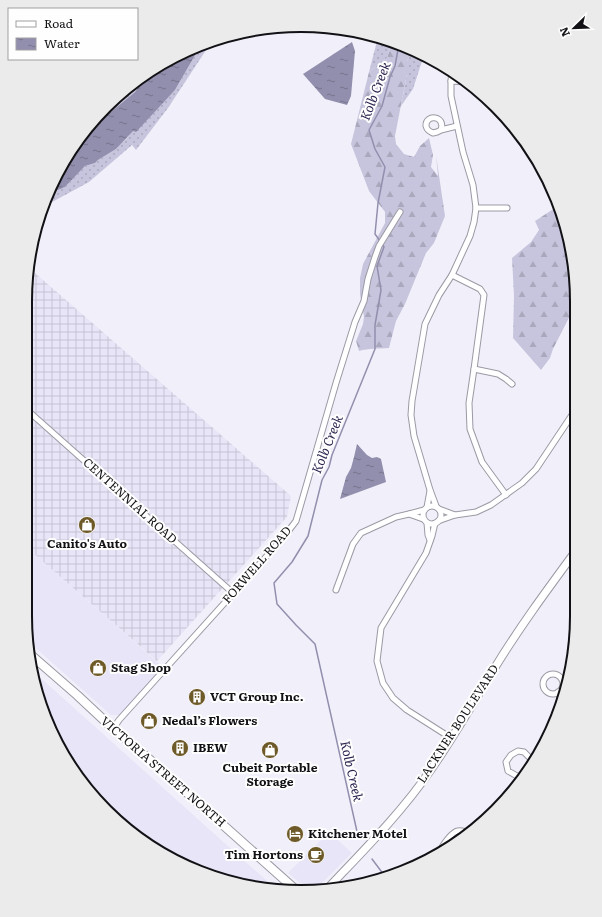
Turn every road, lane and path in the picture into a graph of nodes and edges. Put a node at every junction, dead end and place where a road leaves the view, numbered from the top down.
1 (451, 78) edge
2 (451, 81) junction
3 (456, 81) edge
4 (457, 126) junction
5 (440, 130) dead end
6 (476, 208) junction
7 (507, 208) dead end
8 (400, 212) dead end
9 (452, 275) junction
10 (474, 369) junction
11 (512, 384) dead end
12 (32, 414) edge
13 (570, 418) edge
14 (430, 490) junction
15 (506, 495) junction
16 (426, 508) junction
17 (438, 508) junction
18 (409, 514) junction
19 (455, 515) junction
20 (425, 521) junction
21 (436, 522) junction
22 (430, 540) junction
23 (570, 559) edge
24 (336, 590) dead end
25 (233, 593) junction
26 (35, 659) edge
27 (562, 681) edge
28 (558, 692) edge
29 (113, 729) junction
30 (451, 738) junction
31 (530, 758) edge
32 (517, 776) edge
33 (463, 831) edge
34 (446, 842) edge
35 (333, 883) edge
36 (290, 884) edge

1 - 2 street
2 - 3 street
2 - 4 street
4 - 5 street
4 - 6 street
6 - 7 street
6 - 9 street
8 - 25 street, FORWELL ROAD
9 - 10 street
9 - 14 street
10 - 11 street
10 - 15 street
12 - 25 street, CENTENNIAL ROAD
13 - 15 street
14 - 16 street
14 - 17 street
15 - 19 street
16 - 17 street
16 - 18 street
16 - 20 street
17 - 19 street
17 - 21 street
18 - 20 street
18 - 24 street
19 - 21 street
20 - 21 street
20 - 22 street
21 - 22 street
22 - 30 street
23 - 30 main road, LACKNER BOULEVARD
25 - 29 street, FORWELL ROAD
26 - 29 main road, VICTORIA STREET NORTH
27 - 28 street
29 - 36 main road, VICTORIA STREET NORTH
30 - 35 main road, LACKNER BOULEVARD
31 - 32 street
33 - 34 street

